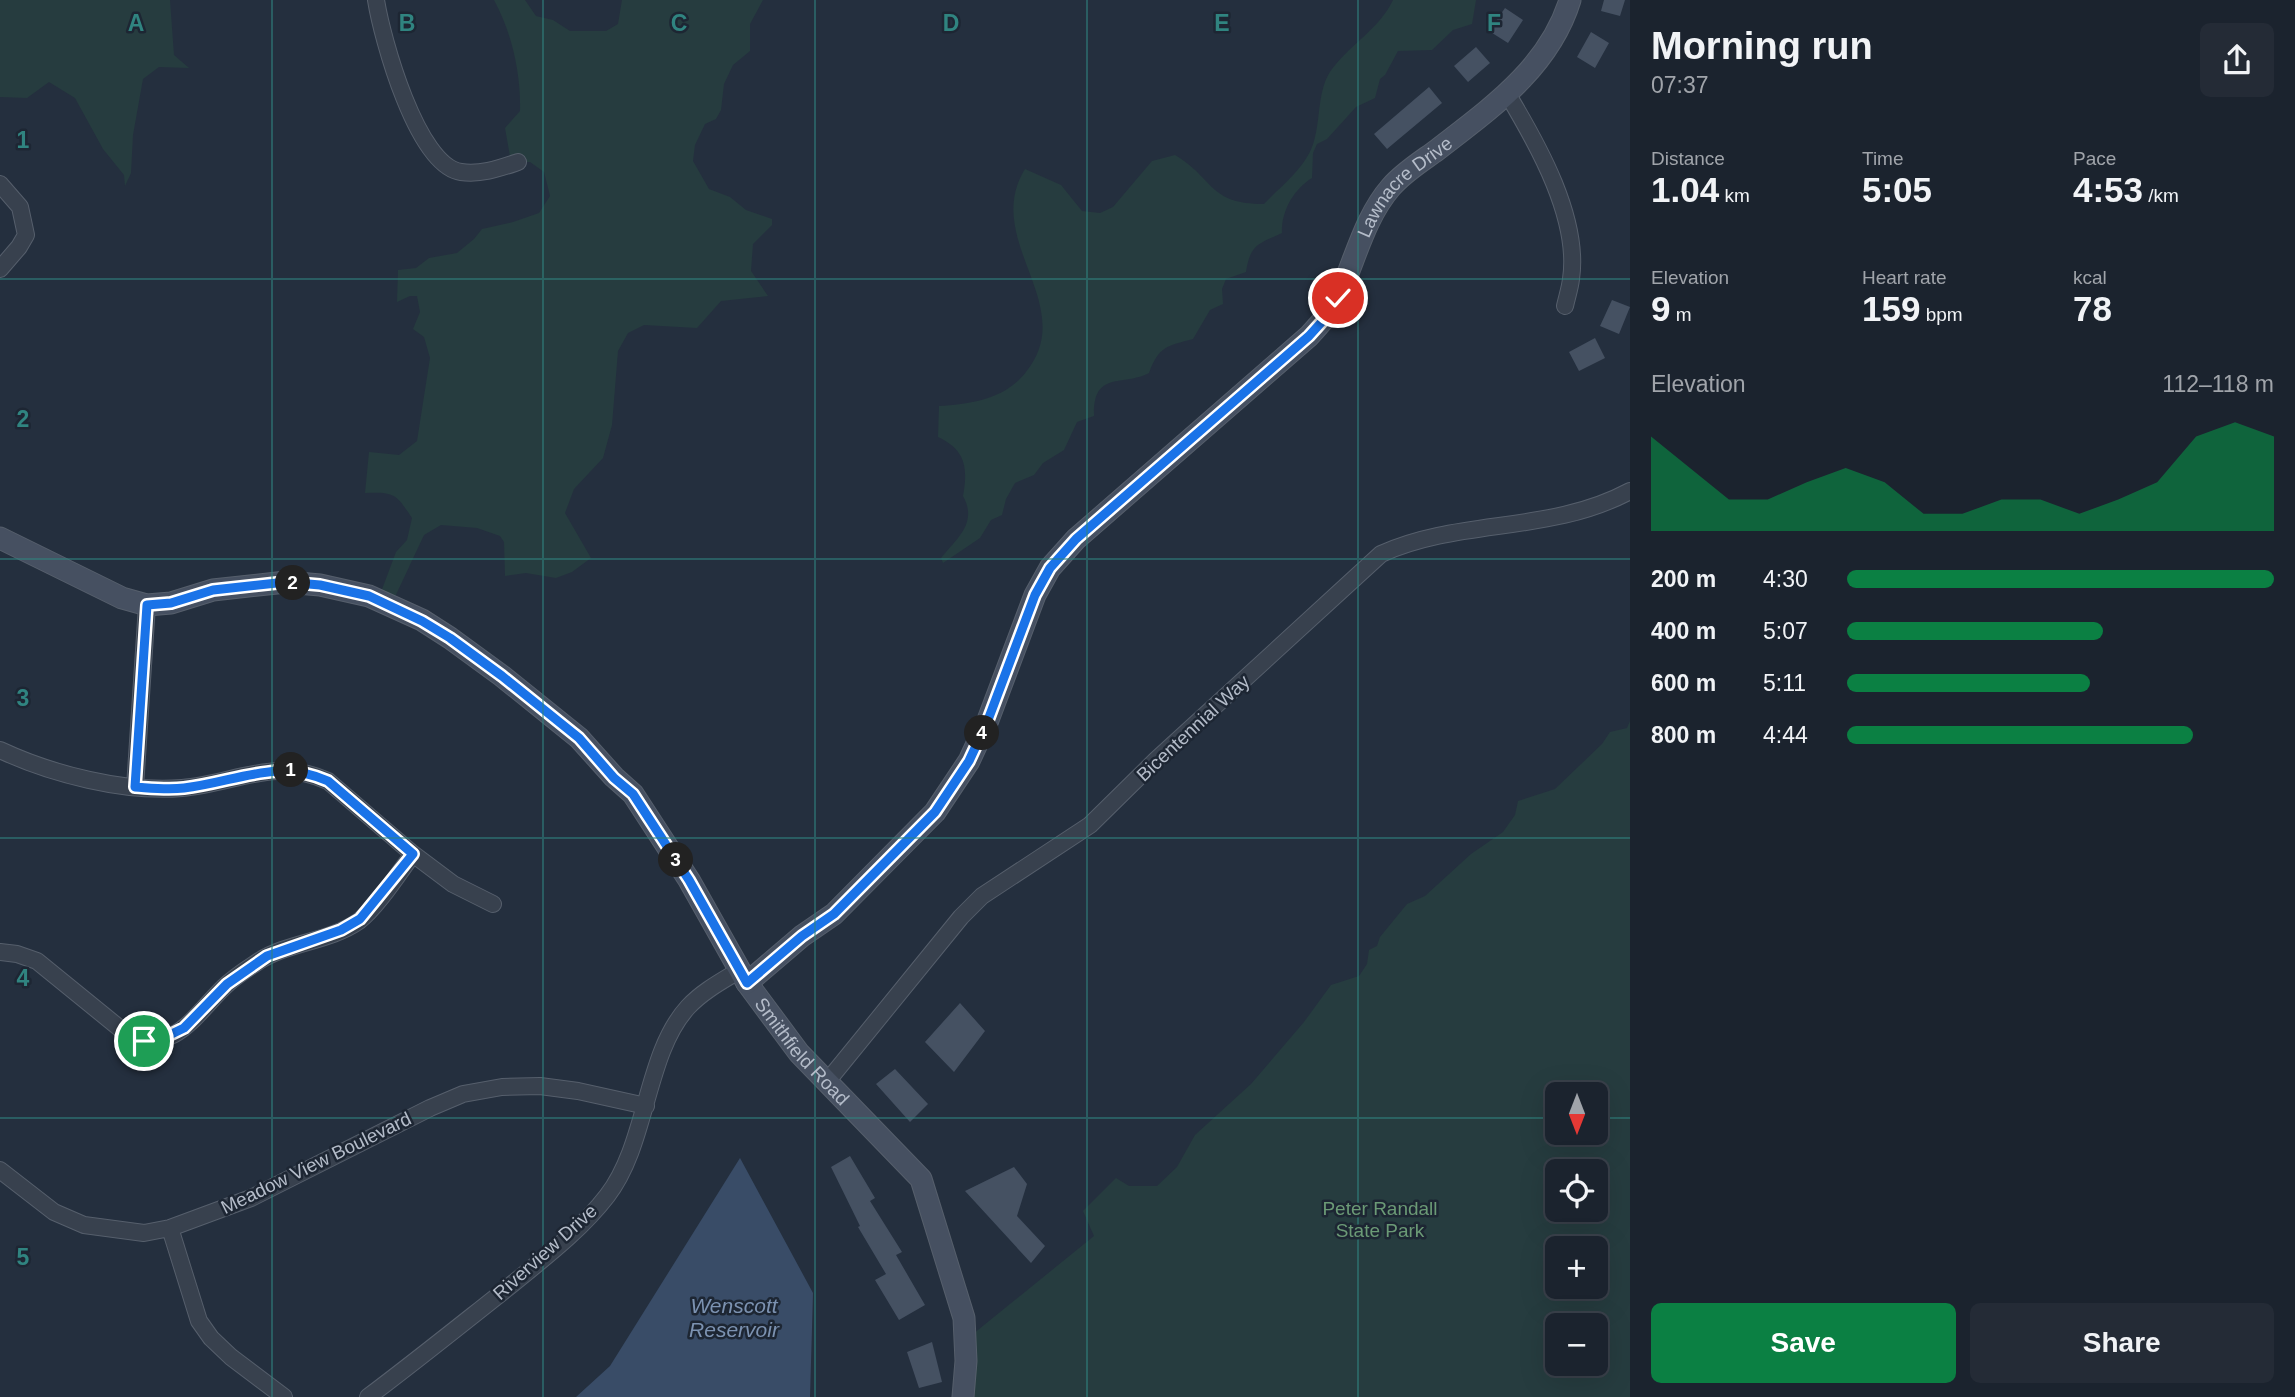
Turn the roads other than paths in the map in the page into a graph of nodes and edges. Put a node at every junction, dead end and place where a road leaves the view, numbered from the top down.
1 (376, 0) edge
2 (1570, 0) edge
3 (1508, 95) junction
4 (518, 162) dead end
5 (0, 184) edge
6 (0, 269) edge
7 (1566, 306) dead end
8 (1630, 491) edge
9 (0, 538) edge
10 (147, 605) junction
11 (0, 750) edge
12 (135, 787) junction
13 (413, 854) junction
14 (493, 904) dead end
15 (0, 952) edge
16 (743, 977) junction
17 (827, 1083) junction
18 (646, 1106) junction
19 (0, 1170) edge
20 (170, 1228) junction
21 (284, 1397) edge
22 (368, 1397) edge
23 (963, 1397) edge

1 - 4 street
2 - 3 street, Lawnacre Drive
3 - 7 street
3 - 16 street, Lawnacre Drive
5 - 6 street
8 - 17 street, Bicentennial Way
9 - 10 street, Smithfield Road
10 - 12 street
10 - 16 street, Smithfield Road
11 - 12 street
12 - 13 street
13 - 14 street
13 - 15 street
16 - 17 street, Smithfield Road
16 - 18 street, Riverview Drive
17 - 23 street, Smithfield Road
18 - 20 street, Meadow View Boulevard
18 - 22 street, Riverview Drive
19 - 20 street, Meadow View Boulevard
20 - 21 street

